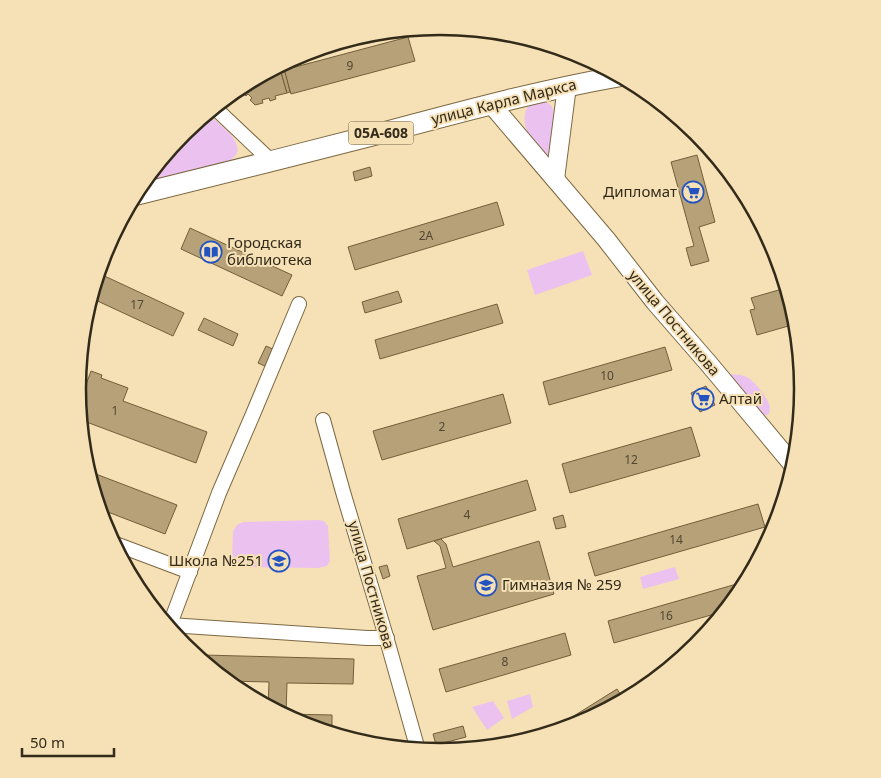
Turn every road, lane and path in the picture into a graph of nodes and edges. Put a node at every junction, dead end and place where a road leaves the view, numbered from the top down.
1 (610, 78) edge
2 (567, 86) junction
3 (491, 104) junction
4 (219, 113) edge
5 (271, 161) junction
6 (555, 179) junction
7 (146, 192) edge
8 (299, 304) dead end
9 (323, 420) dead end
10 (788, 459) edge
11 (124, 547) edge
12 (190, 572) junction
13 (172, 619) edge
14 (178, 627) edge
15 (386, 638) junction
16 (416, 742) edge

1 - 2 highway, улица Карла Маркса / 05А-608
2 - 3 highway, улица Карла Маркса / 05А-608
2 - 6 main road
3 - 5 highway, улица Карла Маркса / 05А-608
3 - 6 main road, улица Постникова
4 - 5 street
5 - 7 highway, 05А-608
6 - 10 main road, улица Постникова
8 - 12 street
9 - 15 street, улица Постникова
11 - 12 street
12 - 13 street
14 - 15 street
15 - 16 street, улица Постникова

